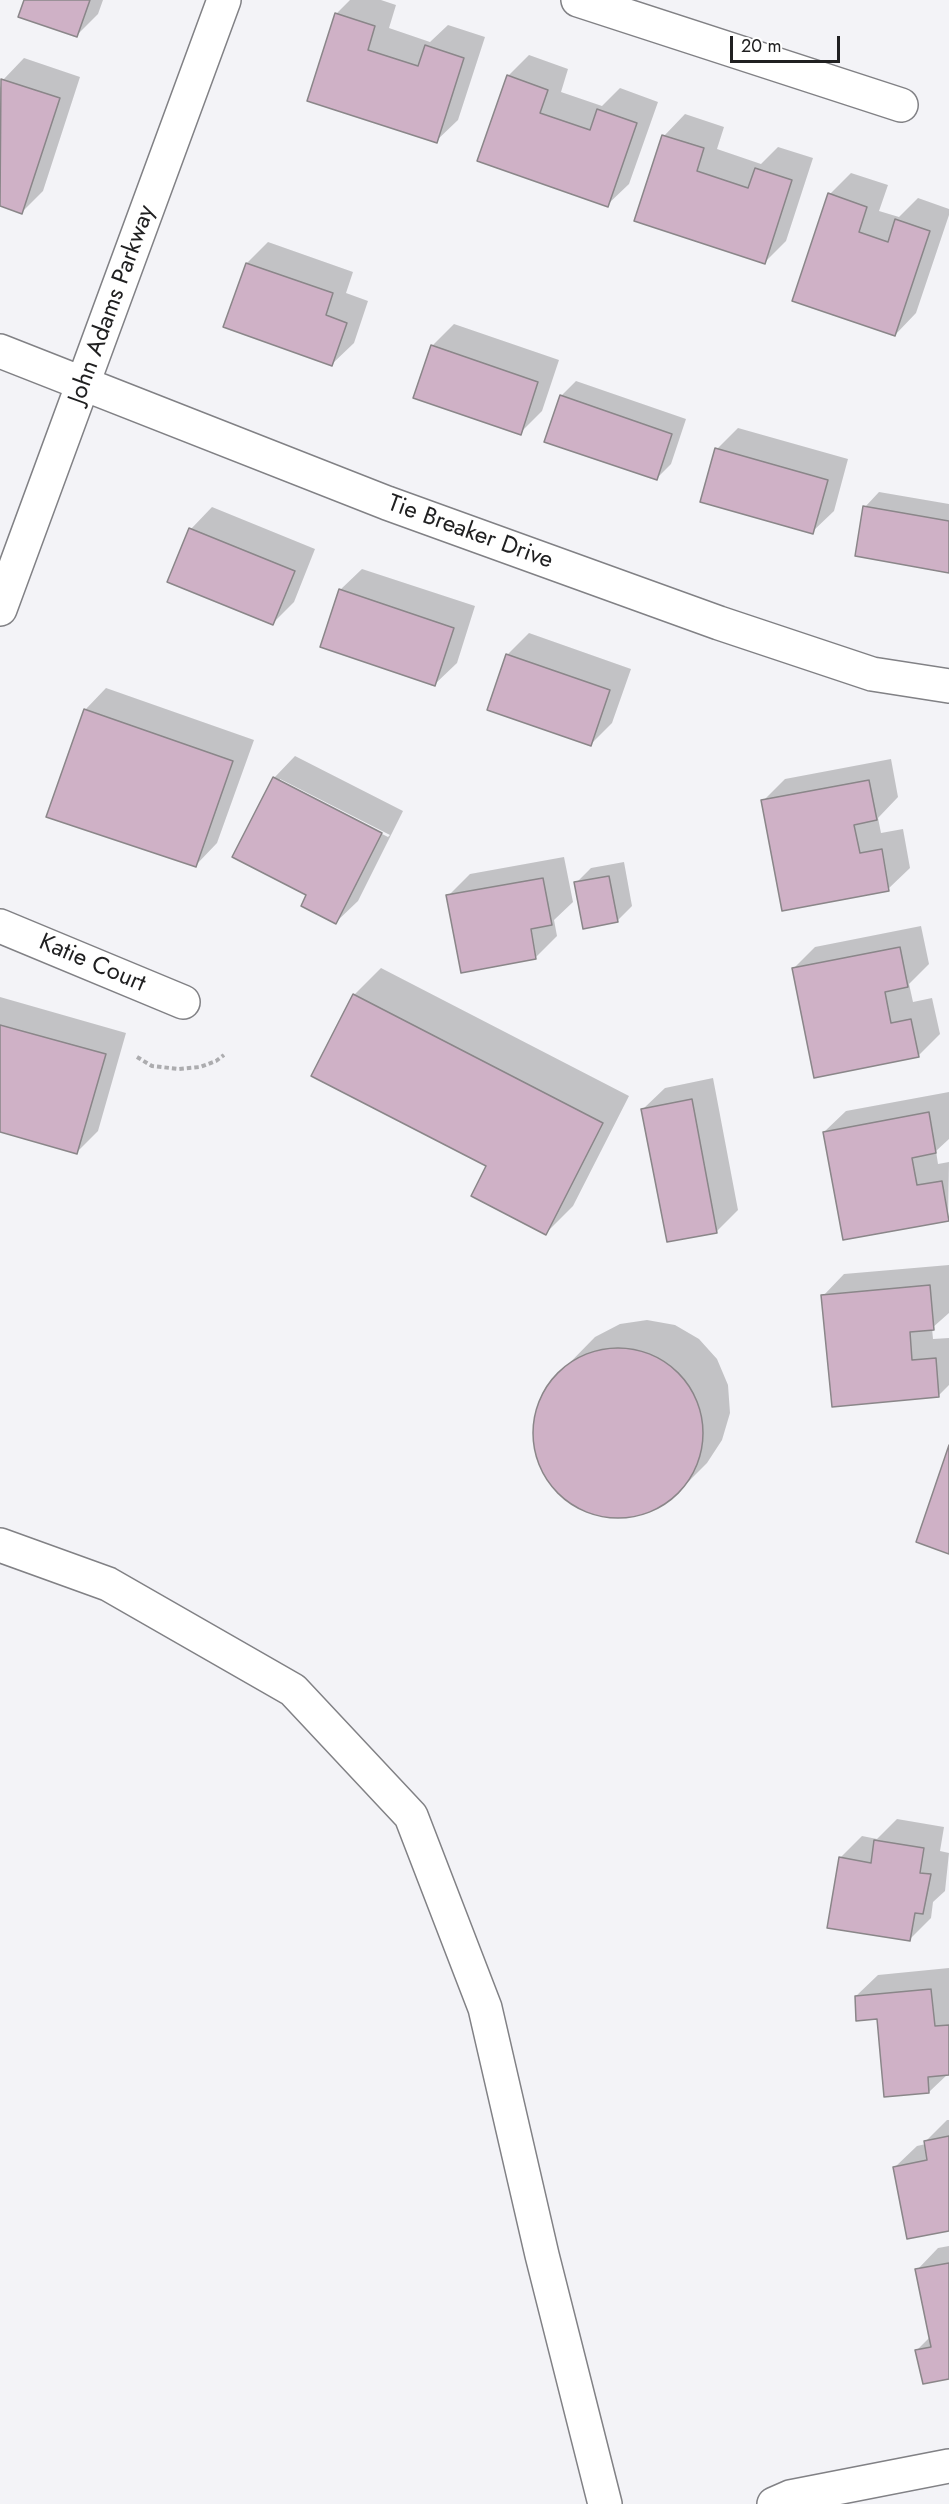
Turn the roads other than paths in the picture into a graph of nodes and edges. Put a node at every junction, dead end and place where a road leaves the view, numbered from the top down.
1 (224, 0) edge
2 (578, 0) edge
3 (901, 105) dead end
4 (0, 351) edge
5 (84, 385) junction
6 (0, 609) edge
7 (949, 686) edge
8 (0, 926) edge
9 (183, 1002) dead end
10 (0, 1545) edge
11 (949, 2466) edge
12 (605, 2504) edge
13 (774, 2504) edge

1 - 5 street, John Adams Parkway
2 - 3 street
4 - 5 street, Tie Breaker Drive
5 - 6 street, John Adams Parkway
5 - 7 street, Tie Breaker Drive
8 - 9 street, Katie Court
10 - 12 street
11 - 13 street

